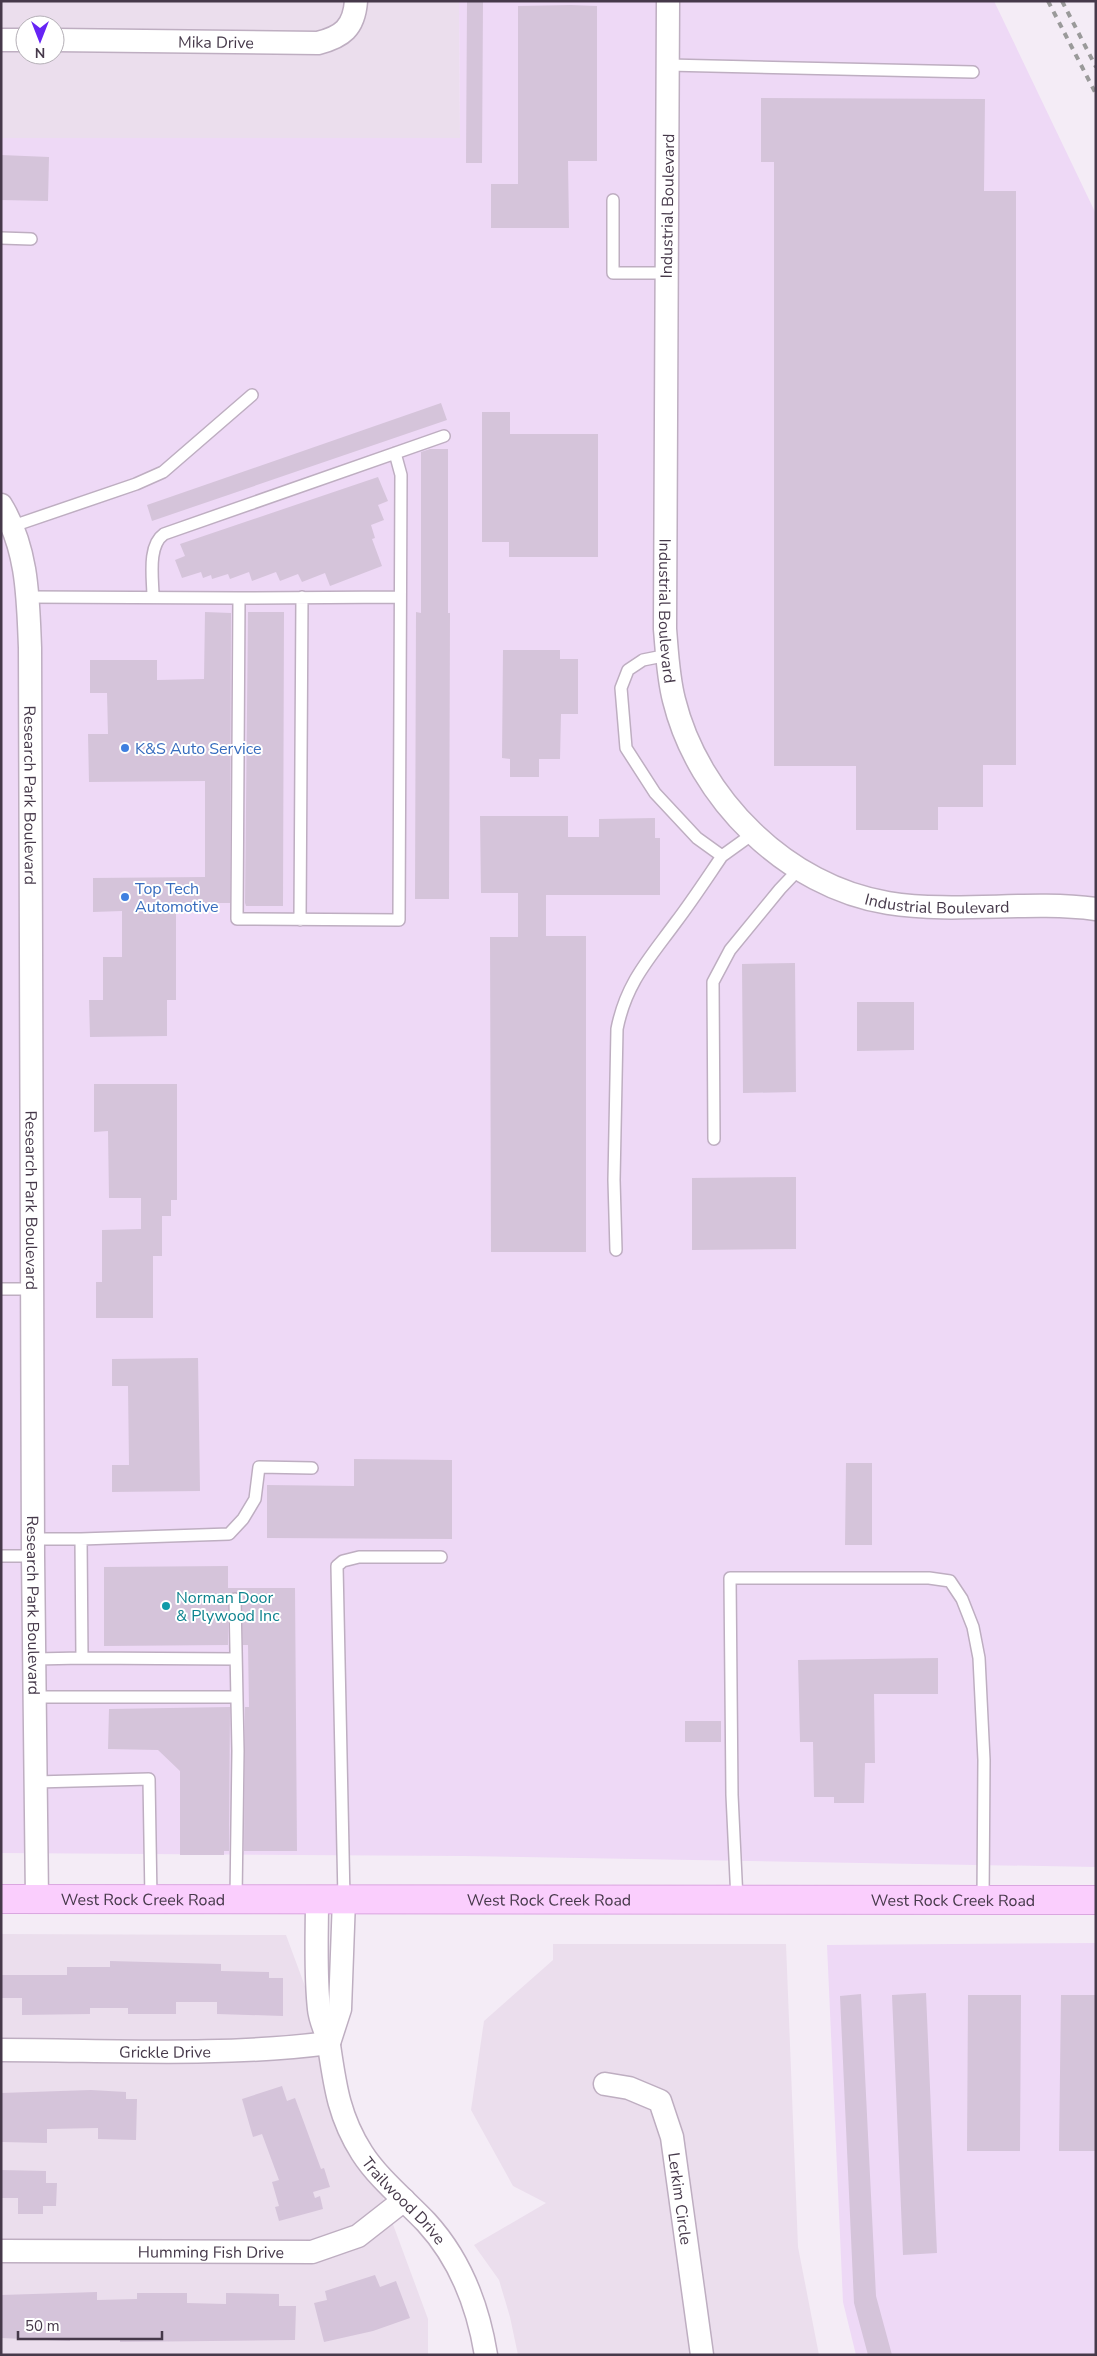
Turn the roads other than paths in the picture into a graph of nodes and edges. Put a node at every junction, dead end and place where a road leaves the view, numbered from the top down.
1 (668, 1) edge
2 (356, 3) edge
3 (1, 40) edge
4 (15, 40) edge
5 (65, 40) edge
6 (668, 65) junction
7 (973, 72) dead end
8 (613, 200) dead end
9 (1, 238) edge
10 (31, 239) dead end
11 (666, 273) junction
12 (252, 396) dead end
13 (444, 436) dead end
14 (395, 453) junction
15 (1, 505) edge
16 (12, 526) junction
17 (400, 596) junction
18 (28, 597) junction
19 (153, 598) junction
20 (238, 598) junction
21 (302, 598) junction
22 (668, 655) junction
23 (754, 833) junction
24 (722, 856) junction
25 (799, 870) junction
26 (1096, 909) edge
27 (300, 920) junction
28 (714, 1139) dead end
29 (616, 1250) dead end
30 (1, 1289) edge
31 (33, 1289) junction
32 (312, 1468) dead end
33 (81, 1540) junction
34 (33, 1548) junction
35 (1, 1556) edge
36 (441, 1557) dead end
37 (235, 1598) dead end
38 (82, 1658) junction
39 (236, 1659) junction
40 (34, 1660) junction
41 (35, 1696) junction
42 (237, 1698) junction
43 (36, 1782) junction
44 (150, 1899) junction
45 (236, 1899) junction
46 (330, 1899) junction
47 (1, 1900) edge
48 (37, 1900) junction
49 (737, 1900) junction
50 (983, 1900) junction
51 (1096, 1900) edge
52 (329, 2043) junction
53 (1, 2050) edge
54 (605, 2084) dead end
55 (404, 2200) junction
56 (1, 2251) edge
57 (486, 2355) edge
58 (702, 2355) edge

1 - 6 street, Industrial Boulevard
2 - 5 street, Mika Drive
3 - 4 street
6 - 7 lane
6 - 11 street, Industrial Boulevard
8 - 11 lane
9 - 10 lane
11 - 22 street, Industrial Boulevard
12 - 16 lane
13 - 14 lane
14 - 17 lane
14 - 19 lane
15 - 16 street, Research Park Boulevard
16 - 18 street, Research Park Boulevard
17 - 21 lane
17 - 27 lane
18 - 19 lane
18 - 31 street, Research Park Boulevard
19 - 20 lane
20 - 21 lane
20 - 27 lane
21 - 27 lane
22 - 23 street, Industrial Boulevard
22 - 24 lane
23 - 24 lane
23 - 25 street, Industrial Boulevard
24 - 29 lane
25 - 26 street, Industrial Boulevard
25 - 28 lane
30 - 31 lane
31 - 34 street, Research Park Boulevard
32 - 33 lane
33 - 34 lane
33 - 38 lane
34 - 35 lane
34 - 40 street, Research Park Boulevard
36 - 46 lane
37 - 39 lane
38 - 39 lane
38 - 40 lane
39 - 42 lane
40 - 41 street, Research Park Boulevard
41 - 42 lane
41 - 43 street, Research Park Boulevard
42 - 45 lane
43 - 44 lane
43 - 48 street, Research Park Boulevard
44 - 45 main road, West Rock Creek Road
44 - 48 main road, West Rock Creek Road
45 - 46 main road, West Rock Creek Road
46 - 49 main road, West Rock Creek Road
46 - 52 street, Trailwood Drive
47 - 48 main road, West Rock Creek Road
49 - 50 main road, West Rock Creek Road
49 - 50 lane
50 - 51 main road, West Rock Creek Road
52 - 53 street, Grickle Drive
52 - 55 street, Trailwood Drive
54 - 58 street, Lerkim Circle
55 - 56 street, Humming Fish Drive
55 - 57 street, Trailwood Drive

